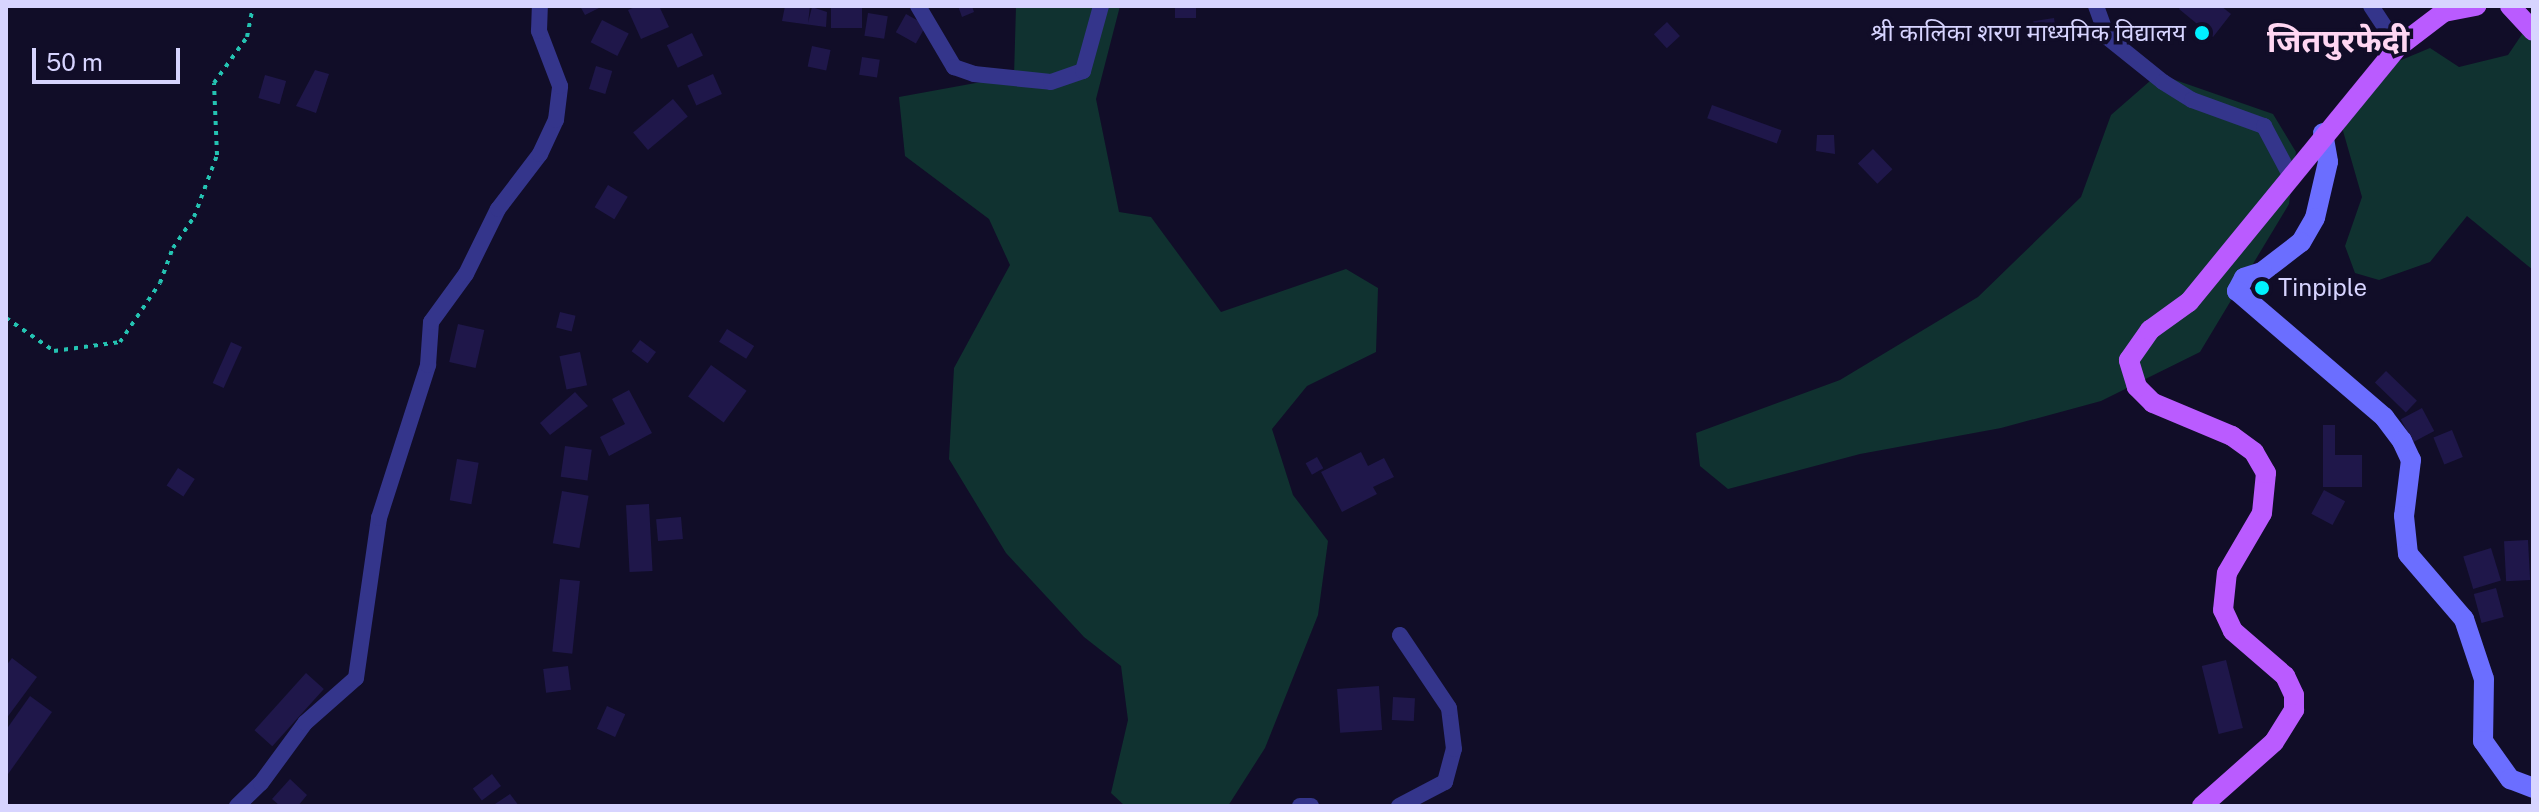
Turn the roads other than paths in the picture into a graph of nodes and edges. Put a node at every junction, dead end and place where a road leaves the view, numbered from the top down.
1 (540, 6) edge
2 (918, 6) edge
3 (1101, 6) edge
4 (2096, 6) edge
5 (2371, 6) edge
6 (2476, 6) edge
7 (2510, 6) edge
8 (2529, 26) edge
9 (2398, 47) junction
10 (2323, 133) junction
11 (2290, 175) junction
12 (1400, 635) dead end
13 (2533, 788) edge
14 (237, 806) edge
15 (1300, 806) edge
16 (1311, 806) edge
17 (1399, 806) edge
18 (2202, 806) edge

1 - 14 street
2 - 3 street
4 - 11 street
5 - 9 street
6 - 9 main road
7 - 8 main road
9 - 10 main road
10 - 11 main road
10 - 13 street
11 - 18 main road
12 - 17 street
15 - 16 street

